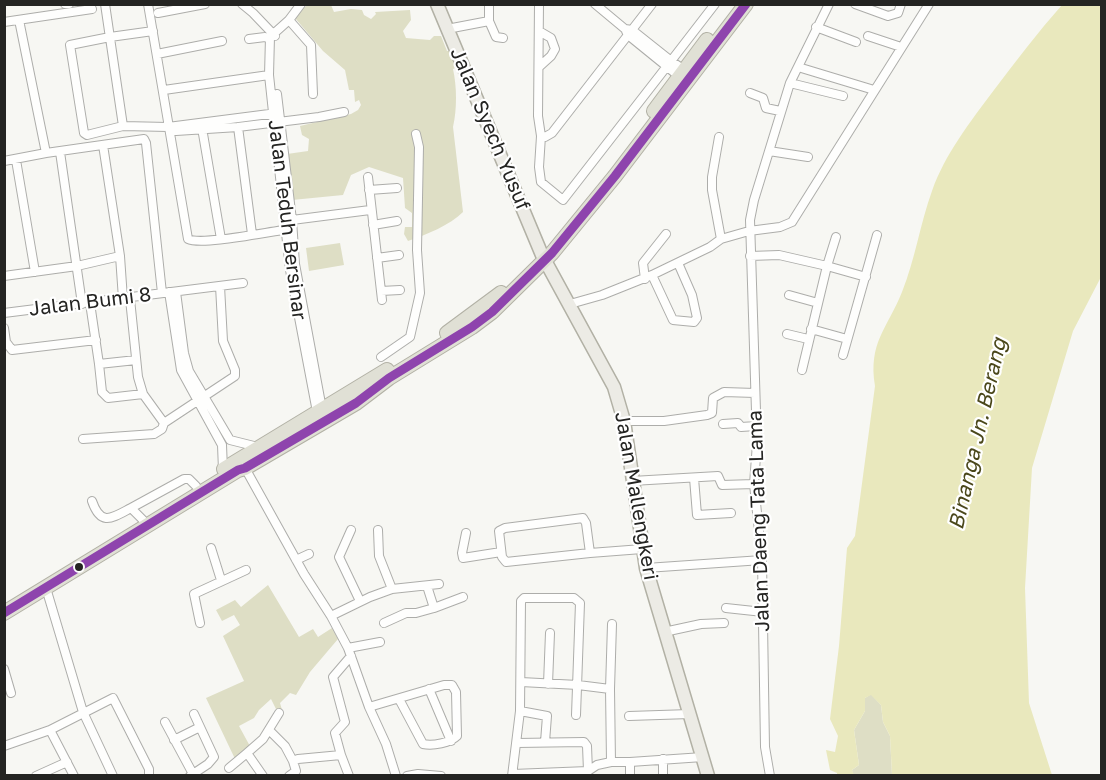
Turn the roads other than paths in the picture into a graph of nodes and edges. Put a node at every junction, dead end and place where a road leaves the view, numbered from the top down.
1 (148, 4) edge
2 (205, 4) edge
3 (301, 4) edge
4 (436, 4) edge
5 (489, 4) edge
6 (595, 4) edge
7 (652, 4) edge
8 (715, 4) edge
9 (735, 4) edge
10 (746, 4) edge
11 (829, 4) edge
12 (855, 4) edge
13 (902, 4) edge
14 (929, 4) edge
15 (106, 5) edge
16 (540, 6) edge
17 (172, 7) edge
18 (245, 7) edge
19 (92, 9) dead end
20 (158, 13) dead end
21 (19, 20) junction
22 (289, 20) junction
23 (489, 21) junction
24 (4, 22) edge
25 (816, 27) junction
26 (447, 29) junction
27 (153, 31) junction
28 (539, 31) junction
29 (628, 31) junction
30 (273, 36) junction
31 (868, 36) dead end
32 (110, 37) junction
33 (503, 38) dead end
34 (249, 39) dead end
35 (222, 41) dead end
36 (856, 42) dead end
37 (901, 47) junction
38 (157, 54) junction
39 (669, 63) junction
40 (540, 66) junction
41 (798, 66) junction
42 (269, 75) junction
43 (685, 76) junction
44 (789, 83) junction
45 (164, 90) junction
46 (874, 90) junction
47 (750, 93) dead end
48 (312, 94) dead end
49 (843, 96) dead end
50 (780, 111) junction
51 (344, 112) dead end
52 (276, 117) junction
53 (123, 126) junction
54 (238, 127) junction
55 (202, 128) junction
56 (169, 129) junction
57 (416, 134) dead end
58 (541, 136) junction
59 (719, 137) dead end
60 (103, 145) junction
61 (769, 151) junction
62 (60, 152) junction
63 (46, 153) junction
64 (808, 157) dead end
65 (16, 160) junction
66 (4, 161) edge
67 (368, 177) dead end
68 (397, 188) dead end
69 (369, 190) junction
70 (370, 210) junction
71 (397, 221) dead end
72 (373, 225) junction
73 (290, 226) junction
74 (749, 231) junction
75 (252, 234) junction
76 (666, 234) dead end
77 (877, 235) dead end
78 (836, 237) dead end
79 (221, 239) junction
80 (721, 239) junction
81 (399, 255) dead end
82 (120, 256) junction
83 (750, 256) junction
84 (377, 258) junction
85 (544, 259) junction
86 (678, 263) junction
87 (77, 266) junction
88 (827, 266) junction
89 (35, 272) junction
90 (4, 276) edge
91 (649, 277) junction
92 (866, 277) junction
93 (243, 283) dead end
94 (220, 286) junction
95 (400, 290) dead end
96 (381, 291) junction
97 (169, 292) junction
98 (789, 295) dead end
99 (127, 299) junction
100 (382, 300) dead end
101 (818, 303) junction
102 (86, 304) junction
103 (570, 304) junction
104 (4, 314) edge
105 (4, 328) edge
106 (811, 329) junction
107 (787, 334) dead end
108 (808, 339) junction
109 (847, 339) junction
110 (96, 340) junction
111 (843, 355) dead end
112 (381, 357) dead end
113 (136, 360) junction
114 (99, 364) junction
115 (802, 370) dead end
116 (387, 375) junction
117 (755, 393) junction
118 (144, 394) junction
119 (201, 399) junction
120 (319, 411) junction
121 (624, 422) junction
122 (164, 423) junction
123 (723, 424) dead end
124 (756, 426) junction
125 (83, 439) dead end
126 (230, 440) junction
127 (222, 445) junction
128 (258, 447) junction
129 (245, 468) junction
130 (223, 470) junction
131 (694, 478) junction
132 (632, 481) junction
133 (754, 484) junction
134 (196, 486) junction
135 (93, 501) dead end
136 (131, 508) junction
137 (730, 513) dead end
138 (142, 520) junction
139 (351, 530) dead end
140 (378, 530) dead end
141 (466, 533) dead end
142 (211, 548) dead end
143 (642, 549) junction
144 (501, 552) junction
145 (590, 553) junction
146 (309, 554) dead end
147 (86, 558) junction
148 (296, 560) junction
149 (762, 560) junction
150 (646, 568) junction
151 (246, 570) dead end
152 (221, 580) junction
153 (439, 584) dead end
154 (427, 586) junction
155 (392, 590) junction
156 (48, 592) junction
157 (463, 597) dead end
158 (360, 601) junction
159 (4, 603) edge
160 (434, 608) junction
161 (726, 608) dead end
162 (763, 612) junction
163 (4, 613) edge
164 (332, 616) junction
165 (200, 623) dead end
166 (384, 623) dead end
167 (724, 623) dead end
168 (612, 624) dead end
169 (664, 632) junction
170 (550, 633) dead end
171 (380, 642) dead end
172 (350, 652) junction
173 (4, 669) edge
174 (520, 682) junction
175 (548, 684) junction
176 (578, 685) junction
177 (429, 689) junction
178 (610, 689) junction
179 (11, 693) dead end
180 (399, 699) junction
181 (369, 707) junction
182 (520, 711) junction
183 (83, 712) junction
184 (279, 713) dead end
185 (194, 714) dead end
186 (690, 714) junction
187 (576, 715) dead end
188 (629, 716) dead end
189 (165, 722) dead end
190 (200, 726) junction
191 (50, 730) junction
192 (269, 730) junction
193 (174, 740) junction
194 (452, 741) junction
195 (545, 742) junction
196 (517, 743) junction
197 (4, 746) edge
198 (247, 753) junction
199 (341, 755) junction
200 (703, 757) junction
201 (663, 759) junction
202 (293, 761) junction
203 (66, 762) junction
204 (611, 762) junction
205 (630, 762) junction
206 (229, 768) dead end
207 (592, 772) edge
208 (564, 774) edge
209 (191, 775) edge
210 (512, 775) edge
211 (36, 776) edge
212 (74, 776) edge
213 (113, 776) edge
214 (149, 776) edge
215 (263, 776) edge
216 (289, 776) edge
217 (349, 776) edge
218 (396, 776) edge
219 (407, 776) edge
220 (441, 776) edge
221 (630, 776) edge
222 (663, 776) edge
223 (708, 776) edge
224 (770, 776) edge

1 - 27 street
2 - 17 street
3 - 22 street
4 - 26 main road, Jalan Syech Yusuf
5 - 23 street
6 - 29 street
7 - 29 street
8 - 39 street
9 - 43 highway
10 - 43 highway
11 - 25 street, Jalan Daeng Tata Lama
12 - 13 street
14 - 37 street
15 - 32 street
16 - 28 street
17 - 20 street
18 - 30 street
19 - 21 street
21 - 24 street
21 - 63 street
22 - 30 street
22 - 48 street
23 - 26 street
23 - 33 street
25 - 36 street
25 - 41 street, Jalan Daeng Tata Lama
26 - 85 main road, Jalan Syech Yusuf
27 - 32 street
27 - 38 street
28 - 40 street
28 - 40 street
29 - 39 street
29 - 58 street
30 - 34 street
30 - 42 street, Jalan Teduh Bersinar
30 - 52 street, Jalan Teduh Bersinar
31 - 37 street
32 - 53 street
32 - 53 street
35 - 38 street
37 - 46 street
38 - 45 street
39 - 43 street
39 - 58 street
40 - 58 street
41 - 44 street, Jalan Daeng Tata Lama
41 - 46 street
42 - 45 street
42 - 52 street, Jalan Teduh Bersinar
43 - 85 highway
44 - 49 street
44 - 50 street, Jalan Daeng Tata Lama
45 - 56 street
46 - 74 street
47 - 50 street
50 - 61 street, Jalan Daeng Tata Lama
51 - 52 street, Jalan Teduh Bersinar
52 - 54 street
52 - 56 street
52 - 73 street, Jalan Teduh Bersinar
53 - 56 street
54 - 55 street
54 - 75 street
55 - 56 street
55 - 79 street
56 - 79 street
57 - 112 street
59 - 80 street
60 - 62 street
60 - 82 street
60 - 97 street
61 - 64 street
61 - 74 street, Jalan Daeng Tata Lama
62 - 63 street
62 - 87 street
63 - 65 street
65 - 66 street
65 - 89 street
67 - 69 street
68 - 69 street
69 - 70 street
70 - 72 street
70 - 73 street
71 - 72 street
72 - 84 street
73 - 75 street
73 - 120 street, Jalan Teduh Bersinar
74 - 80 street
74 - 83 street, Jalan Daeng Tata Lama
75 - 79 street
76 - 91 street
77 - 92 street
78 - 88 street
80 - 86 street
81 - 84 street
82 - 87 street
82 - 99 street
83 - 88 street
83 - 117 street, Jalan Daeng Tata Lama
84 - 96 street
85 - 103 main road, Jalan Mallengkeri
85 - 116 highway
86 - 91 street
86 - 91 street
87 - 89 street
87 - 102 street
88 - 92 street
88 - 101 street
89 - 90 street
91 - 103 street
92 - 109 street
93 - 94 street, Jalan Bumi 8
94 - 97 street, Jalan Bumi 8
94 - 119 street
95 - 96 street
96 - 100 street
97 - 99 street, Jalan Bumi 8
97 - 119 street
98 - 101 street
99 - 102 street, Jalan Bumi 8
99 - 113 street
101 - 106 street
102 - 104 street, Jalan Bumi 8
102 - 110 street
103 - 121 main road, Jalan Mallengkeri
105 - 110 street
106 - 108 street
106 - 109 street
107 - 108 street
108 - 115 street
109 - 111 street
110 - 114 street
113 - 114 street
113 - 118 street
114 - 118 street
116 - 120 highway
116 - 129 highway
117 - 121 street
117 - 124 street, Jalan Daeng Tata Lama
118 - 122 street
119 - 122 street
119 - 126 street
119 - 127 street
120 - 128 highway
121 - 132 main road, Jalan Mallengkeri
122 - 125 street
123 - 124 street
124 - 133 street, Jalan Daeng Tata Lama
126 - 127 street
126 - 128 street
127 - 130 street
128 - 130 highway
129 - 147 highway
129 - 148 street
130 - 134 highway
131 - 132 street
131 - 133 street
131 - 137 street
132 - 143 main road, Jalan Mallengkeri
133 - 149 street, Jalan Daeng Tata Lama
134 - 136 street
134 - 138 highway
135 - 136 street
136 - 138 street
138 - 147 highway
139 - 158 street
140 - 155 street
141 - 144 street
142 - 152 street
143 - 145 street
143 - 150 main road, Jalan Mallengkeri
144 - 145 street
144 - 145 street
146 - 148 street
147 - 156 highway
147 - 159 highway
148 - 164 street
149 - 150 street
149 - 162 street, Jalan Daeng Tata Lama
150 - 169 main road, Jalan Mallengkeri
151 - 152 street
152 - 165 street
153 - 154 street
154 - 155 street
154 - 160 street
155 - 158 street
156 - 163 highway
156 - 183 street
157 - 160 street
158 - 164 street
160 - 166 street
161 - 162 street
162 - 224 street, Jalan Daeng Tata Lama
164 - 172 street
167 - 169 street
168 - 178 street
169 - 186 main road, Jalan Mallengkeri
170 - 175 street
171 - 172 street
172 - 181 street
172 - 199 street
173 - 179 street
174 - 175 street
174 - 176 street
174 - 182 street
175 - 176 street
176 - 178 street
176 - 187 street
177 - 180 street
177 - 194 street
177 - 194 street
178 - 204 street
180 - 181 street
180 - 194 street
181 - 218 street
182 - 195 street
182 - 196 street
183 - 191 street
183 - 213 street
183 - 214 street
184 - 192 street
185 - 190 street
186 - 188 street
186 - 200 main road, Jalan Mallengkeri
189 - 193 street
190 - 193 street
190 - 209 street
191 - 197 street
191 - 203 street
192 - 198 street
192 - 202 street
193 - 209 street
195 - 196 street
195 - 207 street
196 - 210 street
198 - 206 street
198 - 215 street
199 - 202 street
199 - 217 street
200 - 201 street
200 - 223 main road, Jalan Mallengkeri
201 - 205 street
201 - 222 street
202 - 216 street
203 - 211 street
203 - 212 street
204 - 205 street
204 - 207 street
205 - 221 street
207 - 208 street
208 - 210 street
219 - 220 street

